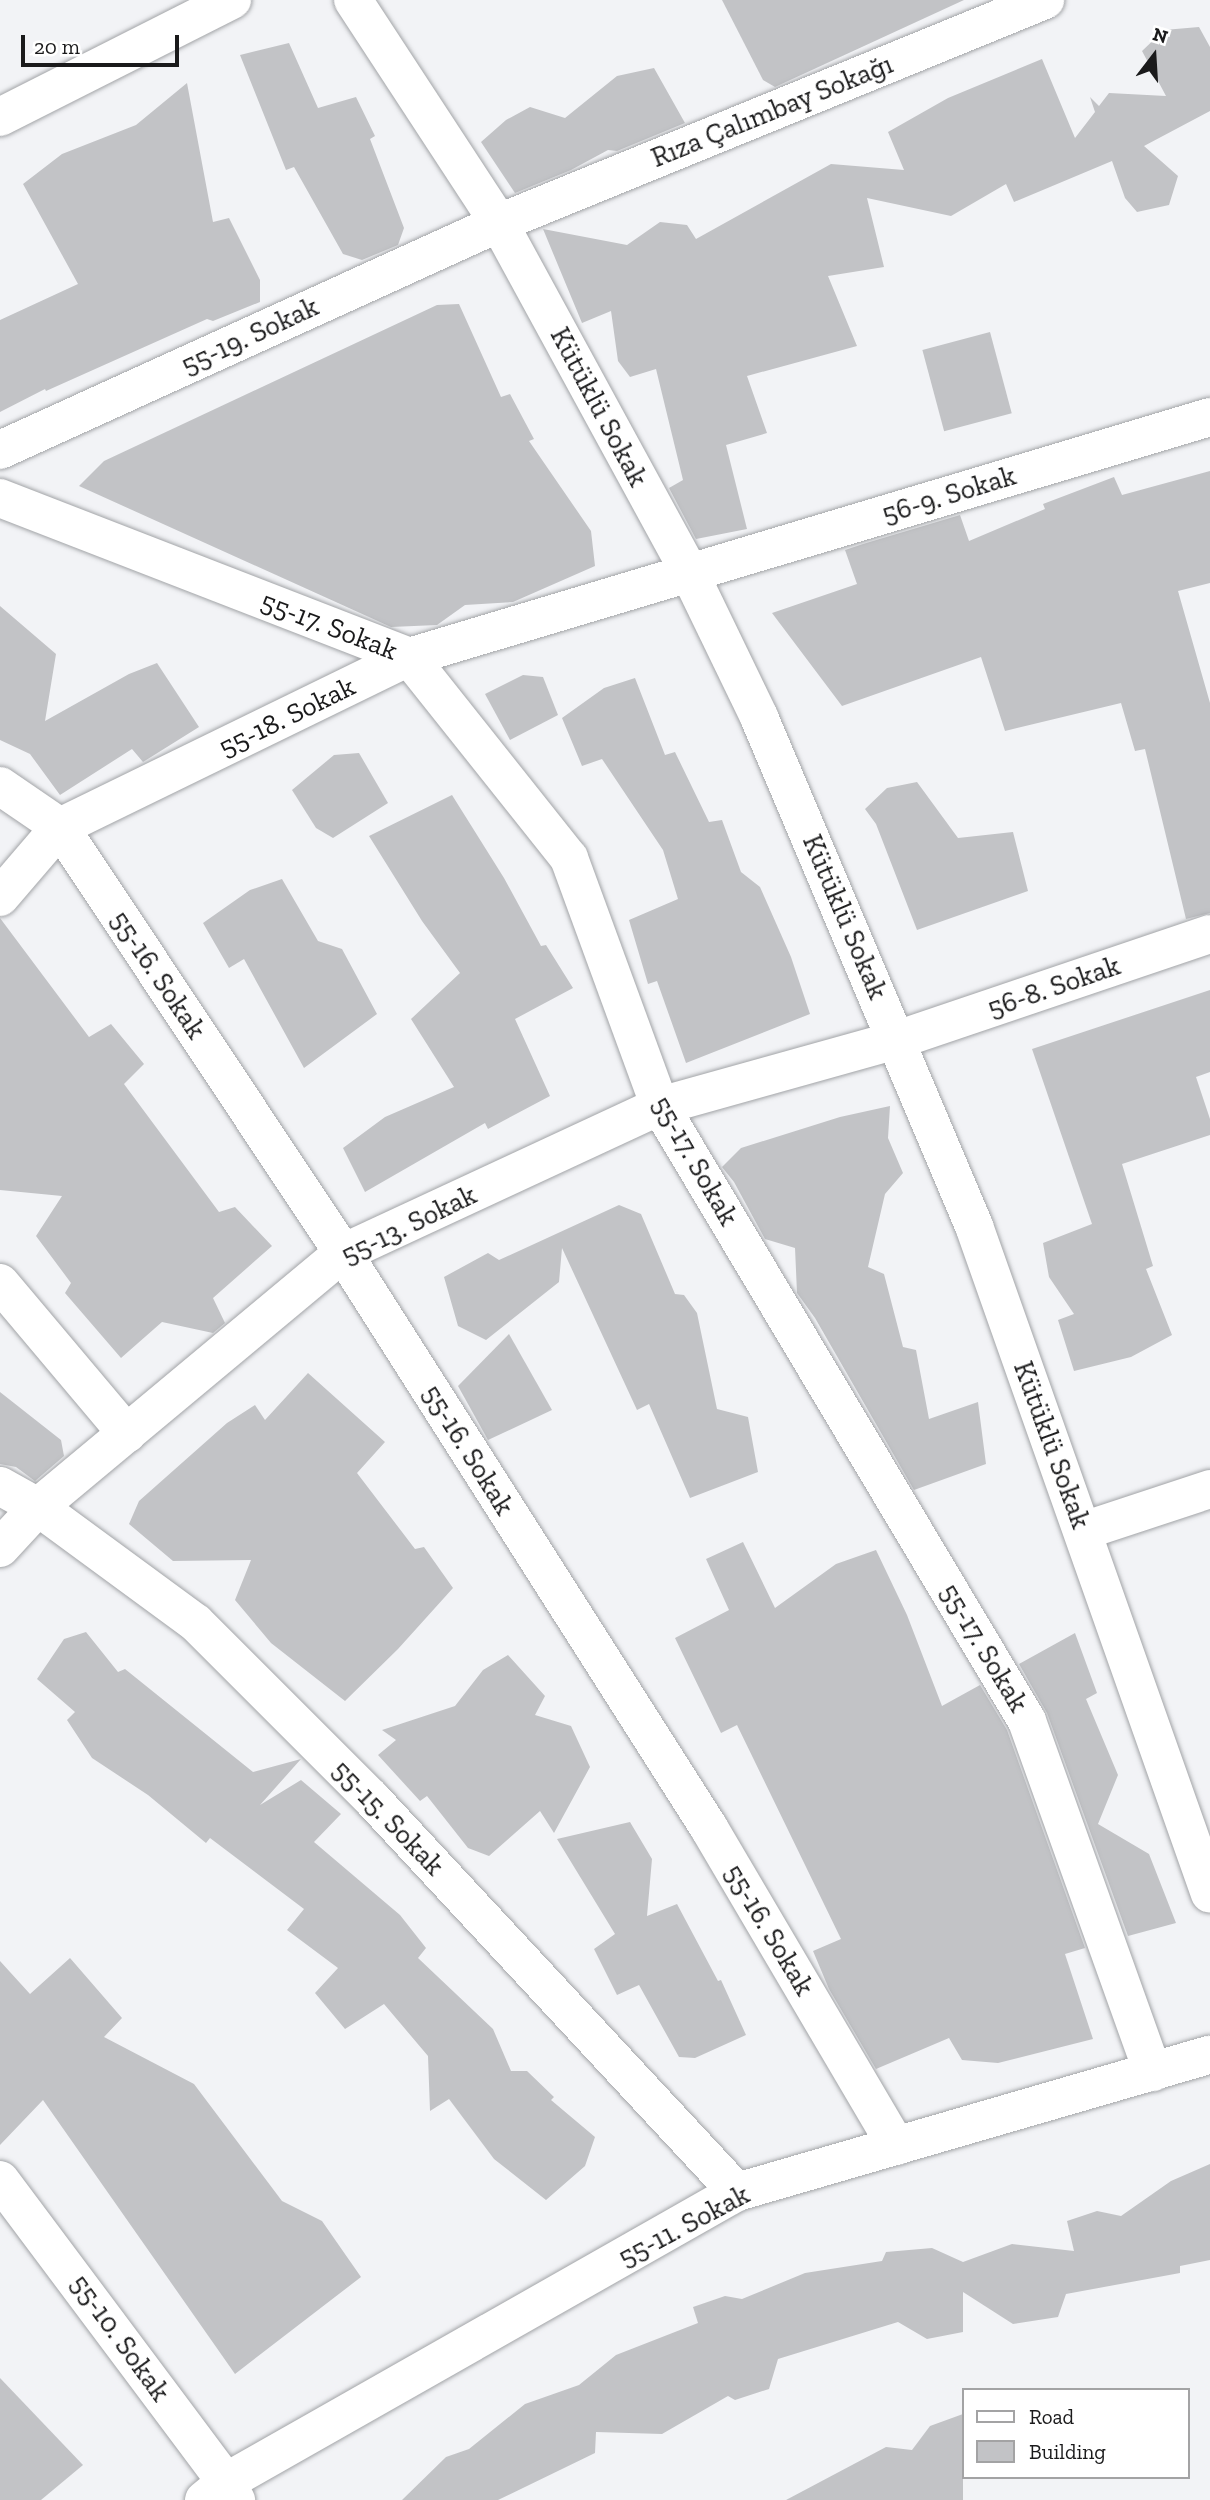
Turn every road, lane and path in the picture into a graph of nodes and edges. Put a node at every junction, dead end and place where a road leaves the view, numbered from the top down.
1 (232, 0) edge
2 (353, 0) edge
3 (1045, 0) edge
4 (0, 117) edge
5 (499, 223) junction
6 (1210, 417) edge
7 (0, 450) edge
8 (0, 498) edge
9 (689, 572) junction
10 (409, 657) junction
11 (0, 786) edge
12 (60, 827) junction
13 (0, 897) edge
14 (1210, 934) edge
15 (897, 1040) junction
16 (660, 1105) junction
17 (343, 1253) junction
18 (0, 1283) edge
19 (127, 1434) junction
20 (0, 1486) edge
21 (1210, 1489) edge
22 (38, 1507) junction
23 (1083, 1531) junction
24 (0, 1548) edge
25 (1210, 1894) edge
26 (1210, 2056) edge
27 (1153, 2072) junction
28 (896, 2146) junction
29 (737, 2192) junction
30 (7, 2200) edge
31 (222, 2494) edge

1 - 4 street
2 - 5 street, Kütüklü Sokak
3 - 5 street, Rıza Çalımbay Sokağı
5 - 7 street, 55-19. Sokak
5 - 9 street, Kütüklü Sokak
6 - 9 street, 56-9. Sokak
8 - 10 street, 55-17. Sokak
9 - 10 street, 55-18. Sokak
9 - 15 street, Kütüklü Sokak
10 - 12 street, 55-18. Sokak
10 - 16 street, 55-17. Sokak
11 - 12 street, 55-16. Sokak
12 - 13 street, 55-18. Sokak
12 - 17 street, 55-16. Sokak
14 - 15 street, 56-8. Sokak
15 - 16 street, 55-13. Sokak
15 - 23 street, Kütüklü Sokak
16 - 17 street, 55-13. Sokak
16 - 27 street, 55-17. Sokak
17 - 19 street, 55-13. Sokak
17 - 28 street, 55-16. Sokak
18 - 19 street
19 - 22 street, 55-13. Sokak
20 - 22 street, 55-15. Sokak
21 - 23 street
22 - 24 street, 55-13. Sokak
22 - 29 street, 55-15. Sokak
23 - 25 street, Kütüklü Sokak
26 - 27 street, 55-11. Sokak
27 - 28 street, 55-11. Sokak
28 - 29 street, 55-11. Sokak
29 - 31 street, 55-11. Sokak
30 - 31 street, 55-10. Sokak

